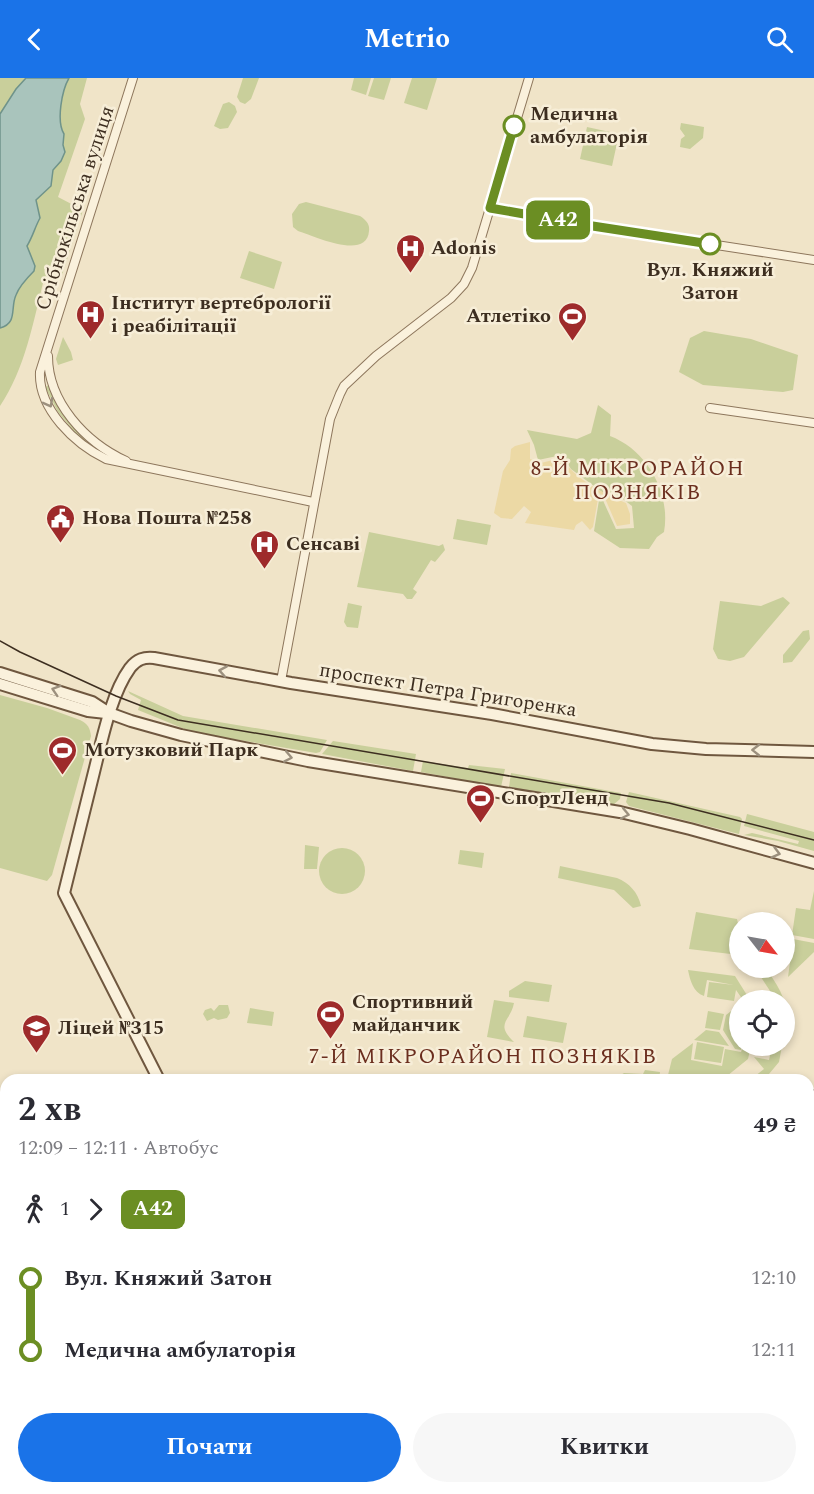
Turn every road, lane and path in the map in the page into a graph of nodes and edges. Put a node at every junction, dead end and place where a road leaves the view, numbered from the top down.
1 (133, 78) edge
2 (529, 78) edge
3 (490, 208) junction
4 (814, 260) edge
5 (710, 408) dead end
6 (814, 423) edge
7 (313, 502) junction
8 (0, 673) edge
9 (281, 681) junction
10 (0, 684) edge
11 (109, 713) junction
12 (814, 752) edge
13 (814, 863) edge
14 (156, 1074) edge

1 - 7 street, Срібнокільська вулиця
2 - 3 street
3 - 4 street
3 - 7 street
5 - 6 street
7 - 9 street
11 -> 8 main road
9 -> 11 main road, проспект Петра Григоренка
12 -> 9 main road, проспект Петра Григоренка
10 - 11 main road
11 -> 13 main road
11 - 14 main road, проспект Петра Григоренка

